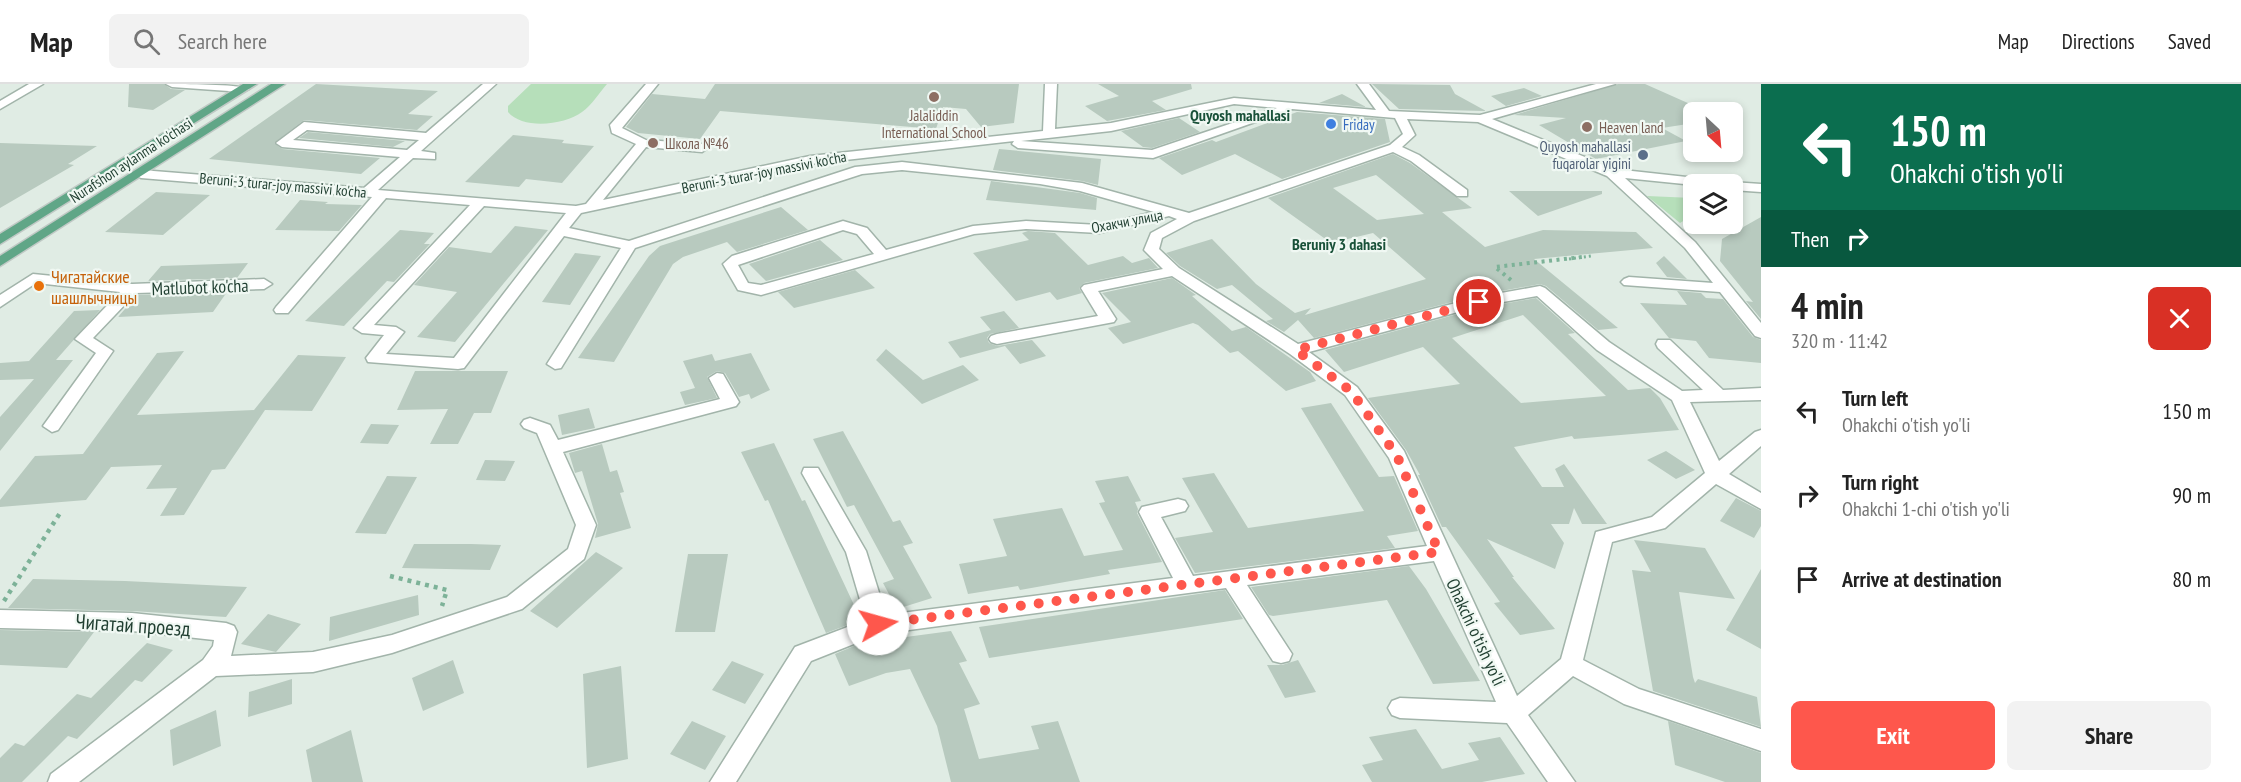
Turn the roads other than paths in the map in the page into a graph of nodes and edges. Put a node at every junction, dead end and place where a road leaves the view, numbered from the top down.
1 (37, 84) edge
2 (172, 84) edge
3 (279, 84) edge
4 (490, 84) edge
5 (652, 84) edge
6 (1051, 84) edge
7 (1363, 84) edge
8 (1609, 84) edge
9 (247, 87) edge
10 (0, 106) edge
11 (1293, 106) junction
12 (1385, 114) junction
13 (1400, 116) junction
14 (1480, 119) junction
15 (1049, 133) junction
16 (981, 134) junction
17 (429, 137) junction
18 (643, 143) junction
19 (702, 148) dead end
20 (1394, 148) junction
21 (410, 154) junction
22 (431, 156) dead end
23 (1612, 173) junction
24 (141, 174) junction
25 (1683, 181) edge
26 (1743, 187) edge
27 (1761, 188) edge
28 (368, 192) junction
29 (1462, 193) dead end
30 (383, 194) junction
31 (1126, 199) junction
32 (481, 202) junction
33 (591, 206) junction
34 (576, 210) junction
35 (1170, 212) junction
36 (1189, 218) junction
37 (1126, 224) junction
38 (561, 231) junction
39 (0, 240) edge
40 (630, 245) junction
41 (882, 254) junction
42 (0, 262) edge
43 (1174, 271) junction
44 (1629, 282) dead end
45 (264, 284) dead end
46 (1725, 288) junction
47 (132, 289) junction
48 (0, 302) edge
49 (282, 310) dead end
50 (1761, 333) edge
51 (997, 339) dead end
52 (1664, 344) dead end
53 (1296, 350) junction
54 (555, 364) dead end
55 (717, 378) dead end
56 (1761, 394) edge
57 (1718, 395) junction
58 (1679, 397) junction
59 (530, 424) dead end
60 (52, 426) dead end
61 (1761, 436) edge
62 (553, 448) junction
63 (811, 473) dead end
64 (1716, 475) junction
65 (1761, 502) edge
66 (1178, 506) dead end
67 (1439, 552) junction
68 (1231, 579) junction
69 (1187, 585) junction
70 (0, 619) edge
71 (878, 624) junction
72 (1281, 654) dead end
73 (1571, 664) junction
74 (211, 667) junction
75 (1400, 708) dead end
76 (1513, 713) junction
77 (1761, 740) edge
78 (60, 782) edge
79 (722, 782) edge
80 (1563, 782) edge

1 - 10 street
2 - 9 street
3 - 24 main road, Nurafshon aylanma ko'chasi
4 - 17 street
5 - 18 street
6 - 15 street
7 - 12 street
8 - 14 street
9 - 39 main road, Nurafshon aylanma ko'chasi
11 - 12 street, Beruni-3 turar-joy massivi ko'cha
11 - 15 street, Beruni-3 turar-joy massivi ko'cha
11 - 16 street
12 - 13 street, Beruni-3 turar-joy massivi ko'cha
13 - 14 street, Beruni-3 turar-joy massivi ko'cha
13 - 20 street
14 - 23 street
15 - 16 street, Beruni-3 turar-joy massivi ko'cha
16 - 33 street, Beruni-3 turar-joy massivi ko'cha
17 - 21 street
17 - 21 street
18 - 19 street
18 - 33 street
20 - 29 street
20 - 36 street, Охакчи улица
21 - 22 street
21 - 28 street
23 - 25 street
23 - 46 street
24 - 28 street, Beruni-3 turar-joy massivi ko'cha
24 - 42 main road, Nurafshon aylanma ko'chasi
26 - 27 street
28 - 30 street, Beruni-3 turar-joy massivi ko'cha
30 - 32 street, Beruni-3 turar-joy massivi ko'cha
30 - 49 street
31 - 35 street
31 - 37 street
31 - 40 street
32 - 34 street, Beruni-3 turar-joy massivi ko'cha
32 - 38 street
33 - 34 street, Beruni-3 turar-joy massivi ko'cha
34 - 38 street
35 - 36 street, Охакчи улица
35 - 37 street, Охакчи улица
36 - 43 street, Ohakchi o'tish yo'li
37 - 41 street, Охакчи улица
38 - 40 street
40 - 54 street
41 - 41 street, Охакчи улица
43 - 51 street
43 - 53 street, Ohakchi o'tish yo'li
44 - 46 street
45 - 47 street, Matlubot ko'cha
46 - 50 street
47 - 48 street, Matlubot ko'cha
47 - 60 street
52 - 57 street
53 - 58 street
53 - 67 street, Ohakchi o'tish yo'li
55 - 62 street
56 - 57 street
57 - 58 street
58 - 64 street
59 - 62 street
61 - 64 street
62 - 74 street
63 - 71 street
64 - 65 street
64 - 73 street
66 - 69 street
67 - 68 street
67 - 76 street, Ohakchi o'tish yo'li
68 - 69 street
68 - 72 street
69 - 71 street
70 - 74 street, Чигатай проезд
71 - 79 street
73 - 76 street
73 - 77 street
74 - 78 street
75 - 76 street
76 - 80 street, Ohakchi o'tish yo'li

